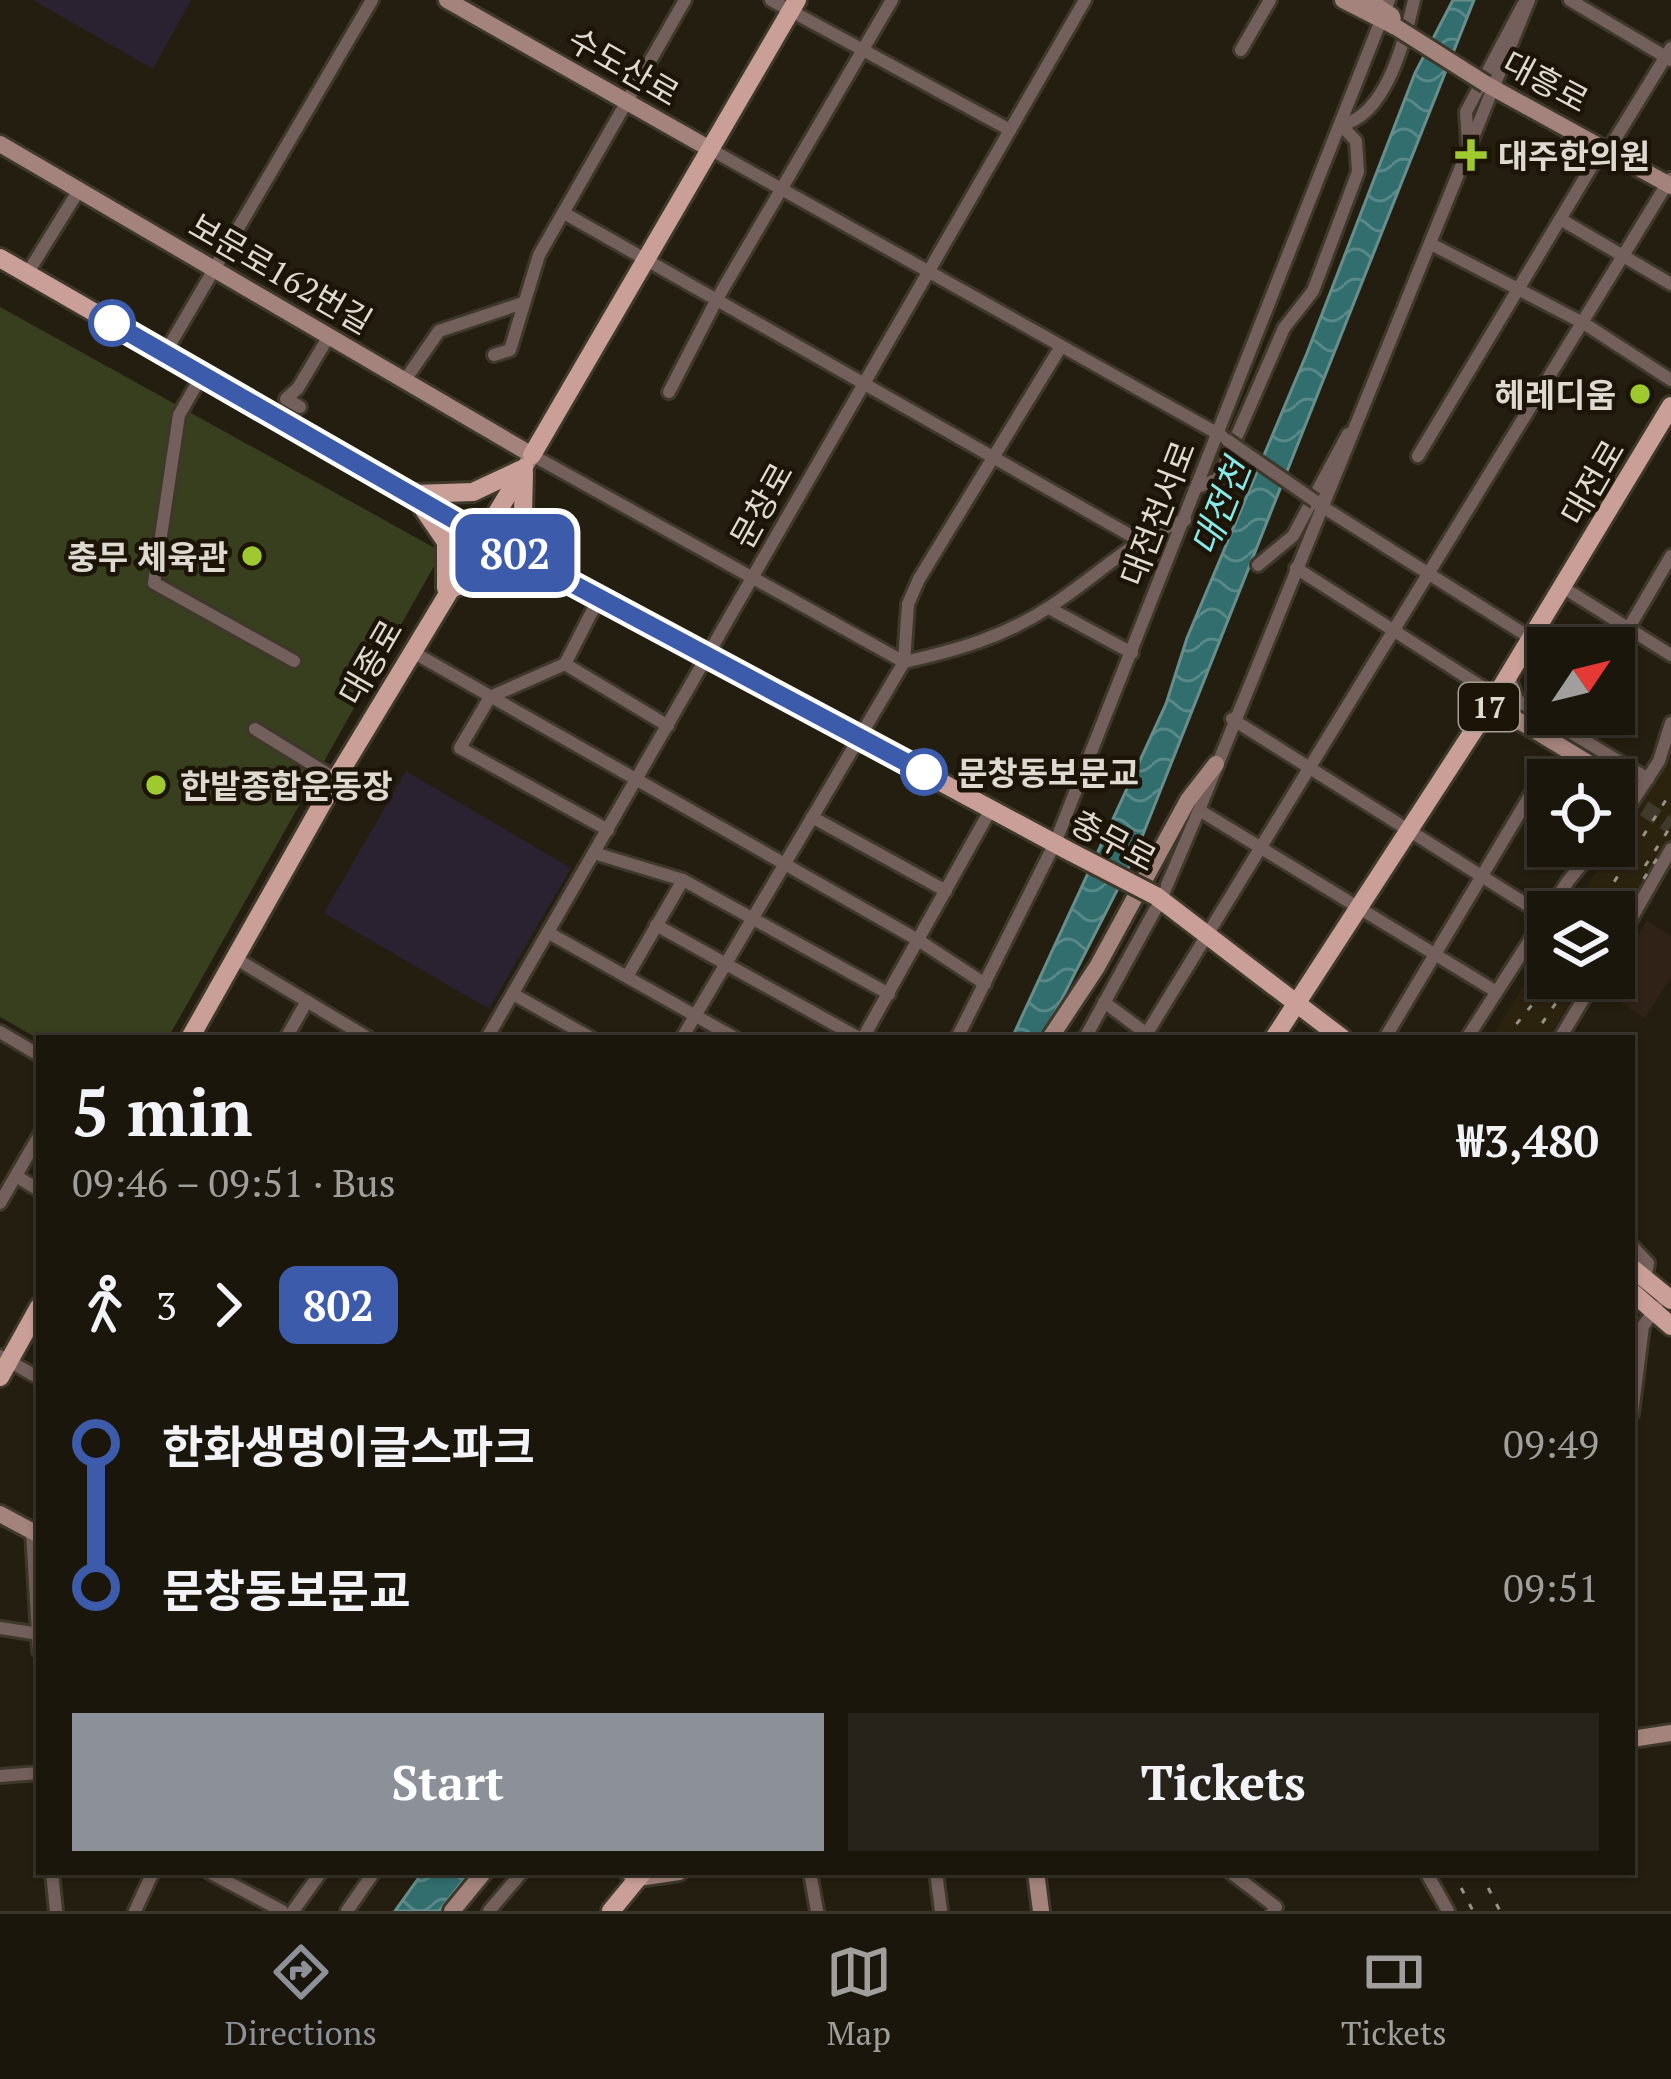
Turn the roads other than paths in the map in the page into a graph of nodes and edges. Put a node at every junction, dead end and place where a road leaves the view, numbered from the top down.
1 (372, 0) edge
2 (446, 0) edge
3 (685, 0) edge
4 (771, 0) edge
5 (892, 0) edge
6 (1270, 0) edge
7 (1343, 0) edge
8 (1414, 0) edge
9 (1529, 0) edge
10 (1570, 0) edge
11 (1081, 2) edge
12 (794, 5) edge
13 (1385, 14) edge
14 (864, 50) junction
15 (1241, 50) dead end
16 (1669, 55) edge
17 (1490, 86) junction
18 (628, 103) junction
19 (1341, 125) junction
20 (1010, 130) junction
21 (0, 144) edge
22 (1606, 147) junction
23 (710, 149) junction
24 (1468, 152) junction
25 (1670, 183) edge
26 (79, 190) junction
27 (781, 190) junction
28 (564, 213) junction
29 (1560, 219) junction
30 (1433, 244) junction
31 (1626, 257) junction
32 (0, 258) edge
33 (646, 259) junction
34 (213, 268) junction
35 (927, 272) junction
36 (27, 274) junction
37 (1671, 284) edge
38 (1519, 289) junction
39 (717, 298) junction
40 (520, 304) junction
41 (1585, 324) junction
42 (329, 336) junction
43 (1060, 348) junction
44 (164, 353) junction
45 (494, 355) dead end
46 (202, 375) junction
47 (405, 380) junction
48 (1671, 380) edge
49 (861, 381) junction
50 (669, 392) dead end
51 (1671, 406) edge
52 (301, 407) dead end
53 (1354, 430) junction
54 (1222, 437) junction
55 (992, 456) junction
56 (1418, 456) dead end
57 (528, 461) junction
58 (1198, 488) junction
59 (408, 494) junction
60 (1318, 504) junction
61 (1184, 520) junction
62 (483, 536) junction
63 (1142, 542) junction
64 (1671, 556) edge
65 (1258, 565) dead end
66 (1296, 568) junction
67 (554, 574) junction
68 (1431, 575) junction
69 (750, 580) junction
70 (1564, 588) junction
71 (446, 592) junction
72 (599, 598) junction
73 (1049, 608) junction
74 (1540, 627) edge
75 (1625, 627) edge
76 (1629, 627) edge
77 (1396, 632) junction
78 (1635, 633) edge
79 (1527, 636) edge
80 (1527, 647) edge
81 (412, 651) junction
82 (1132, 652) junction
83 (1671, 655) edge
84 (708, 656) junction
85 (294, 661) dead end
86 (904, 662) junction
87 (565, 664) junction
88 (1509, 676) junction
89 (490, 697) junction
90 (1497, 705) junction
91 (1527, 706) edge
92 (1232, 719) junction
93 (1671, 723) edge
94 (668, 726) junction
95 (255, 729) dead end
96 (1575, 735) edge
97 (859, 736) junction
98 (1567, 759) edge
99 (1567, 759) edge
100 (1216, 764) junction
101 (1311, 769) junction
102 (336, 779) junction
103 (1648, 779) junction
104 (636, 780) junction
105 (1635, 789) edge
106 (1527, 800) edge
107 (992, 809) junction
108 (1199, 810) junction
109 (812, 817) junction
110 (1410, 828) junction
111 (608, 830) junction
112 (1061, 847) junction
113 (1263, 848) junction
114 (1671, 849) edge
115 (594, 853) junction
116 (783, 867) junction
117 (1482, 877) junction
118 (683, 880) junction
119 (946, 891) junction
120 (1158, 897) junction
121 (1358, 905) junction
122 (1527, 905) edge
123 (1635, 912) edge
124 (752, 917) junction
125 (656, 925) junction
126 (549, 933) junction
127 (1210, 934) junction
128 (918, 940) junction
129 (1527, 943) edge
130 (1436, 955) junction
131 (235, 958) junction
132 (725, 964) junction
133 (628, 975) junction
134 (985, 984) junction
135 (1495, 991) junction
136 (512, 994) junction
137 (889, 994) junction
138 (1583, 999) edge
139 (307, 1001) junction
140 (1104, 1002) junction
141 (1298, 1002) junction
142 (694, 1015) junction
143 (0, 1032) edge
144 (192, 1035) edge
145 (288, 1035) edge
146 (363, 1035) edge
147 (489, 1035) edge
148 (586, 1035) edge
149 (684, 1035) edge
150 (730, 1035) edge
151 (855, 1035) edge
152 (863, 1035) edge
153 (959, 1035) edge
154 (1052, 1035) edge
155 (1087, 1035) edge
156 (1145, 1035) edge
157 (1149, 1035) edge
158 (1276, 1035) edge
159 (1338, 1035) edge
160 (1387, 1035) edge
161 (1469, 1035) edge
162 (1562, 1035) edge
163 (36, 1053) edge
164 (36, 1141) edge
165 (16, 1176) junction
166 (36, 1188) edge
167 (0, 1203) edge
168 (1635, 1249) edge
169 (1636, 1280) edge
170 (1653, 1310) edge
171 (36, 1312) edge
172 (1671, 1326) edge
173 (3, 1365) edge
174 (36, 1377) edge
175 (1635, 1399) edge
176 (0, 1514) edge
177 (36, 1533) edge
178 (0, 1628) edge
179 (36, 1633) edge
180 (1671, 1733) edge
181 (1635, 1739) edge
182 (36, 1773) edge
183 (0, 1776) edge
184 (52, 1875) edge
185 (152, 1875) edge
186 (215, 1875) edge
187 (319, 1875) edge
188 (372, 1875) edge
189 (482, 1875) edge
190 (516, 1875) edge
191 (635, 1875) edge
192 (811, 1875) edge
193 (936, 1875) edge
194 (1036, 1875) edge
195 (1234, 1875) edge
196 (1428, 1875) edge
197 (615, 1909) edge
198 (56, 1911) edge
199 (135, 1911) edge
200 (282, 1911) edge
201 (293, 1911) edge
202 (346, 1911) edge
203 (452, 1911) edge
204 (488, 1911) edge
205 (817, 1911) edge
206 (941, 1911) edge
207 (1041, 1911) edge
208 (1273, 1911) edge
209 (1448, 1911) edge

1 - 34 street
2 - 18 main road, 수도산로
3 - 18 street
4 - 12 street
5 - 14 street
6 - 15 street
7 - 13 main road, 대흥로
8 - 19 street
9 - 17 street
9 - 24 street
10 - 16 street
11 - 20 street, 문창로
12 - 14 street
12 - 23 main road, 대종로
13 - 17 main road, 대흥로, bridge
13 - 19 street, 대전천서로
14 - 20 street
14 - 27 street
16 - 22 street
17 - 22 main road, 대흥로
17 - 24 street
18 - 23 main road, 수도산로
18 - 28 street
19 - 54 street, 대전천서로
19 - 58 street
20 - 35 street, 문창로
21 - 26 main road, 보문로162번길
22 - 25 main road, 대흥로
22 - 29 street
23 - 27 street
23 - 33 main road, 대종로
24 - 30 street
25 - 31 street
26 - 34 main road, 보문로162번길
26 - 36 street
27 - 35 street
27 - 39 street
28 - 33 street
28 - 40 street
29 - 31 street
29 - 38 street
30 - 38 street
30 - 53 street
31 - 37 street
31 - 41 street
32 - 36 main road, 충무로
33 - 39 street
33 - 57 main road, 대종로
34 - 42 main road, 보문로162번길
34 - 44 street
35 - 43 street
35 - 49 street, 문창로
36 - 44 main road, 충무로
38 - 41 street
38 - 56 street
39 - 49 street
39 - 50 street
40 - 45 street
40 - 47 street
41 - 48 street
41 - 68 street
42 - 47 main road, 보문로162번길
42 - 52 street
43 - 54 street
43 - 55 street
44 - 46 main road, 충무로
46 - 59 main road, 충무로
46 - 85 street
47 - 57 main road, 보문로162번길
49 - 55 street
49 - 69 street, 문창로
51 - 70 main road, 대전로 / 17
53 - 60 street
53 - 65 street
54 - 58 street, 대전천서로
54 - 60 street, bridge
55 - 63 street
55 - 86 street
57 - 59 main road
57 - 62 main road, 대종로
57 - 67 main road
57 - 69 street
58 - 61 street, 대전천서로
59 - 62 main road, 충무로
59 - 71 main road
60 - 66 street
60 - 68 street
61 - 63 street
61 - 82 street, 대전천서로
62 - 67 main road, 충무로
62 - 71 main road, 대종로
63 - 73 street
64 - 76 street
66 - 77 street
66 - 92 street
67 - 71 main road
67 - 72 main road, 충무로
68 - 77 street
68 - 79 street
69 - 84 street, 문창로
69 - 86 street
70 - 74 main road, 대전로 / 17
70 - 75 street
71 - 81 main road, 대종로
72 - 84 main road, 충무로
72 - 87 street
73 - 82 street
73 - 86 street
77 - 90 street
77 - 101 street
78 - 83 street
80 - 88 main road, 대전로 / 17
81 - 89 street
81 - 102 main road, 대종로
82 - 112 street, 대전천서로
84 - 94 street, 문창로
84 - 97 main road, 충무로
86 - 97 street
87 - 89 street
87 - 94 street
88 - 90 main road, 대전로 / 17
88 - 91 street
89 - 104 street
89 - 111 street
90 - 98 main road
90 - 99 main road
90 - 110 main road, 대전로 / 17
92 - 100 street
92 - 101 street
93 - 103 street
94 - 104 street, 문창로
95 - 102 street
96 - 103 street
97 - 107 main road, 충무로
97 - 109 street
100 - 108 street
100 - 154 main road
101 - 110 street
101 - 113 street
102 - 131 main road, 대종로
103 - 105 street
104 - 111 street, 문창로
104 - 116 street
106 - 117 street
107 - 112 main road, 충무로
107 - 119 street
108 - 113 street
108 - 120 street
109 - 116 street
109 - 119 street
110 - 117 street
110 - 121 main road, 대전로 / 17
111 - 115 street, 문창로
112 - 120 main road, 충무로, bridge
112 - 134 street, 대전천서로
113 - 121 street
113 - 127 street
114 - 123 street
115 - 118 street
115 - 126 street, 문창로
116 - 124 street
116 - 128 street
117 - 122 street
117 - 130 street
118 - 124 street
118 - 125 street
119 - 128 street
120 - 127 main road, 충무로
120 - 140 street
121 - 130 street
121 - 141 main road, 대전로 / 17
124 - 132 street
124 - 137 street
125 - 132 street
125 - 133 street
126 - 133 street
126 - 136 street, 문창로
127 - 141 main road, 충무로
127 - 157 street
128 - 134 street
128 - 137 street
129 - 135 street
130 - 135 street
130 - 160 street
131 - 139 street
131 - 144 main road, 대종로
132 - 142 street
132 - 151 street
133 - 142 street
134 - 153 street, 대전천서로
135 - 161 street
136 - 147 street, 문창로
136 - 148 street
137 - 152 street
138 - 162 street
139 - 145 street
139 - 146 street
140 - 155 street
140 - 156 street
141 - 158 main road, 대전로 / 17
141 - 159 main road, 충무로
142 - 149 street
142 - 150 street
143 - 163 street
164 - 165 street
165 - 166 street
165 - 167 street
168 - 169 street
169 - 170 main road
170 - 172 main road
170 - 175 street
171 - 173 main road
173 - 174 street
176 - 177 main road
178 - 179 street
180 - 181 main road
182 - 183 street
184 - 198 street
185 - 199 street
186 - 200 street
187 - 201 street
188 - 202 street
189 - 203 main road
190 - 204 street
191 - 197 main road
192 - 205 street
193 - 206 street
194 - 207 main road
195 - 208 street
196 - 209 street

